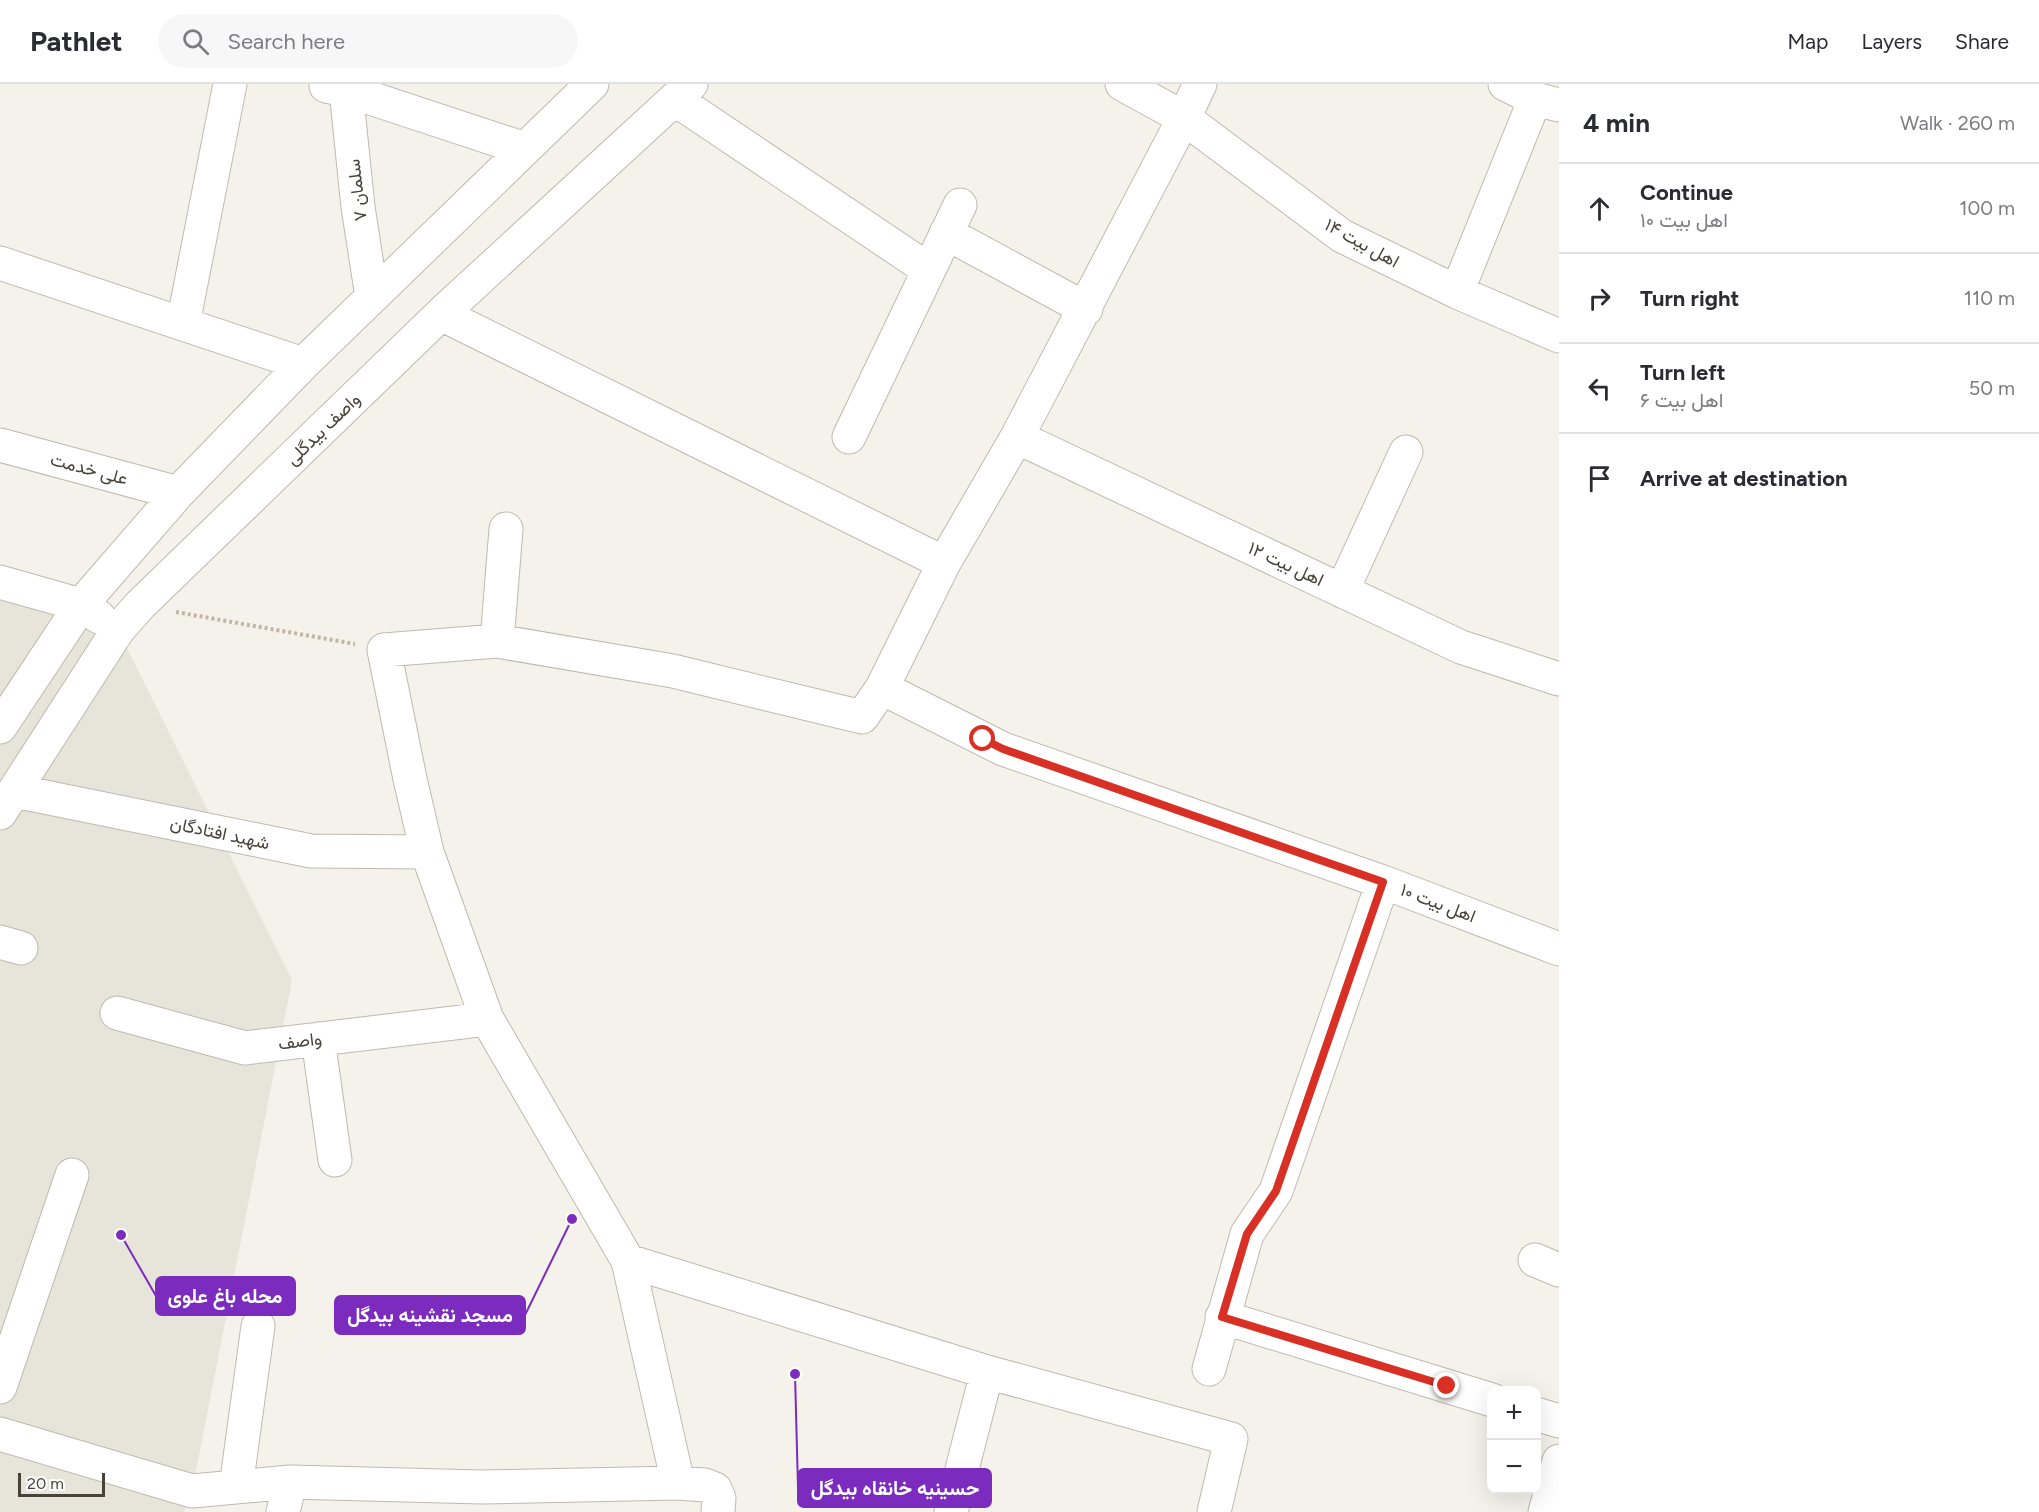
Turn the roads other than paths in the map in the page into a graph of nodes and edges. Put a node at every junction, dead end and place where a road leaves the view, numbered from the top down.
1 (230, 84) edge
2 (592, 84) edge
3 (1122, 84) edge
4 (1200, 84) edge
5 (1505, 84) edge
6 (336, 86) edge
7 (683, 92) edge
8 (1547, 102) edge
9 (1184, 118) junction
10 (525, 149) junction
11 (0, 263) edge
12 (929, 270) junction
13 (1457, 292) junction
14 (372, 297) junction
15 (1086, 309) junction
16 (441, 314) junction
17 (183, 324) junction
18 (1559, 336) edge
19 (303, 364) junction
20 (849, 437) dead end
21 (1017, 437) junction
22 (0, 446) edge
23 (1406, 452) dead end
24 (178, 493) junction
25 (506, 529) dead end
26 (944, 563) junction
27 (0, 582) edge
28 (1342, 591) junction
29 (81, 605) junction
30 (118, 630) junction
31 (497, 641) junction
32 (1559, 679) edge
33 (882, 688) junction
34 (0, 727) edge
35 (7, 802) edge
36 (427, 852) junction
37 (1383, 882) junction
38 (1559, 949) edge
39 (117, 1013) dead end
40 (487, 1019) junction
41 (318, 1039) junction
42 (335, 1160) dead end
43 (72, 1175) dead end
44 (628, 1261) junction
45 (1222, 1317) junction
46 (258, 1326) dead end
47 (1209, 1369) dead end
48 (987, 1372) junction
49 (0, 1387) edge
50 (1487, 1399) edge
51 (1541, 1416) edge
52 (1559, 1421) edge
53 (0, 1434) edge
54 (1559, 1461) edge
55 (678, 1483) junction
56 (236, 1487) junction
57 (287, 1497) edge
58 (480, 1499) edge
59 (718, 1512) edge
60 (951, 1512) edge
61 (1214, 1512) edge
62 (1545, 1512) edge

1 - 17 street
2 - 10 street
3 - 9 street, اهل بیت ۱۴
4 - 9 street
5 - 8 street
6 - 10 street
6 - 14 street, سلمان ۷
7 - 12 street
7 - 16 street, واصف بیدگلی
8 - 13 street
9 - 13 street, اهل بیت ۱۴
9 - 15 street
10 - 14 street
11 - 17 street
12 - 15 street
12 - 20 street
13 - 18 street, اهل بیت ۱۴
14 - 19 street
15 - 21 street
16 - 26 street
16 - 30 street, واصف بیدگلی
17 - 19 street
19 - 24 street
21 - 26 street
21 - 28 street, اهل بیت ۱۲
22 - 24 street, علی خدمت
23 - 28 street
24 - 29 street
25 - 31 street
26 - 33 street
27 - 29 street
28 - 32 street, اهل بیت ۱۲
29 - 30 street
29 - 34 street
30 - 35 street, واصف بیدگلی
31 - 33 street
31 - 36 street
33 - 37 street, اهل بیت ۱۰
35 - 36 street, شهید افتادگان
36 - 40 street
37 - 38 street, اهل بیت ۱۰
37 - 45 street
39 - 41 street, واصف
40 - 41 street, واصف
40 - 44 street
41 - 42 street
43 - 49 street
44 - 48 street
44 - 55 street
45 - 47 street
45 - 50 street
46 - 56 street
48 - 60 street
48 - 61 street
51 - 52 street
53 - 56 street
54 - 62 street
55 - 58 street
55 - 59 street
56 - 57 street
57 - 58 street

